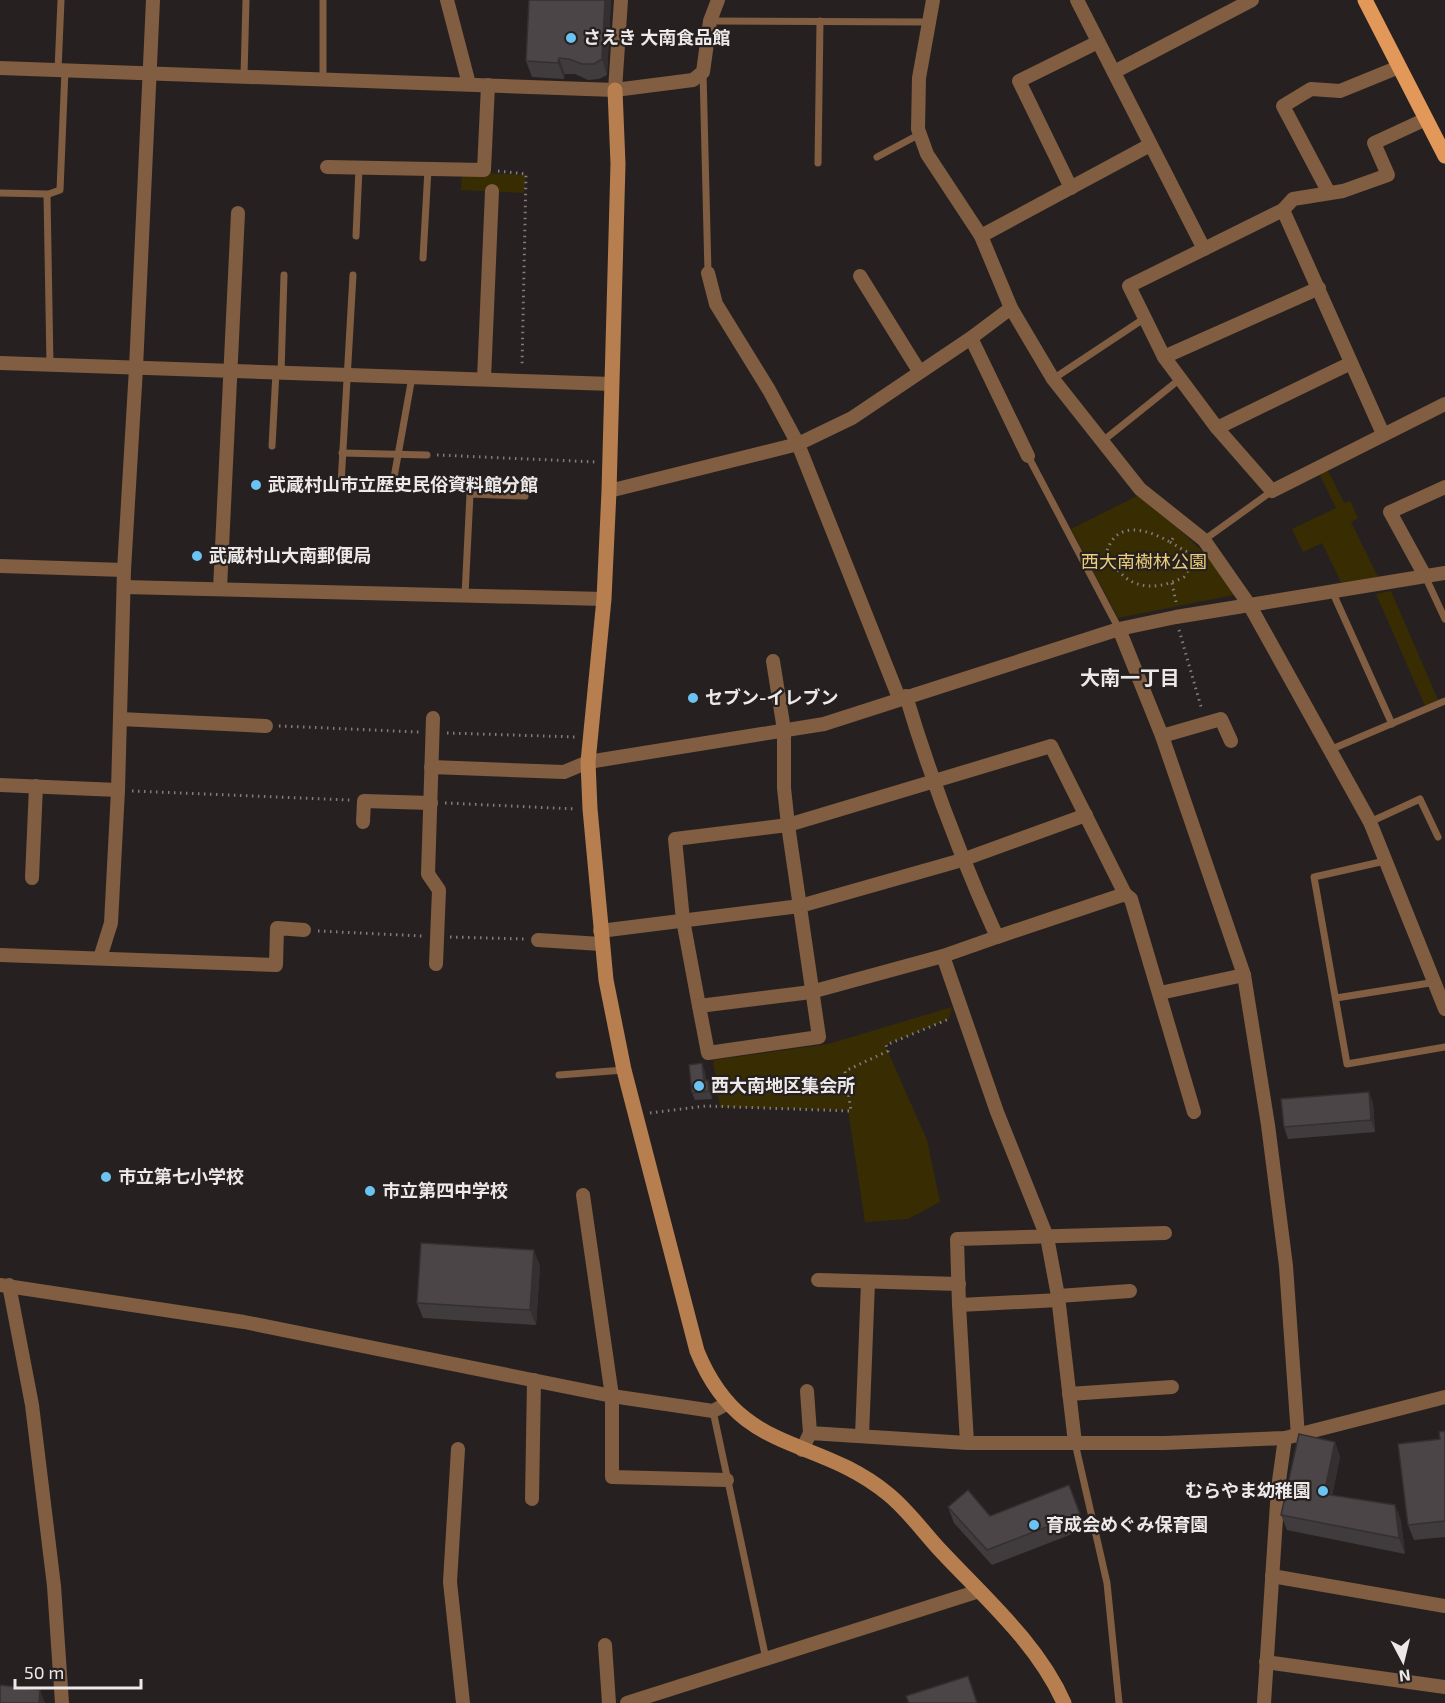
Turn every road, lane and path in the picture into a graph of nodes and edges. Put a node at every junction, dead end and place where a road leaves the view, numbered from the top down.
1 (61, 0) edge
2 (153, 0) edge
3 (246, 0) edge
4 (323, 0) edge
5 (447, 0) edge
6 (621, 0) edge
7 (718, 0) edge
8 (933, 0) edge
9 (1077, 0) edge
10 (1218, 0) edge
11 (1251, 0) edge
12 (1365, 0) edge
13 (1225, 13) junction
14 (710, 21) junction
15 (820, 21) junction
16 (930, 22) junction
17 (1098, 42) junction
18 (1399, 67) junction
19 (0, 68) edge
20 (62, 70) junction
21 (703, 72) junction
22 (1114, 72) junction
23 (149, 73) junction
24 (244, 76) junction
25 (322, 79) junction
26 (469, 84) junction
27 (488, 85) junction
28 (615, 90) junction
29 (1426, 119) junction
30 (920, 134) junction
31 (1150, 145) junction
32 (1445, 156) edge
33 (878, 158) dead end
34 (818, 163) dead end
35 (327, 167) dead end
36 (359, 168) junction
37 (428, 169) junction
38 (484, 170) junction
39 (1071, 188) junction
40 (492, 191) dead end
41 (0, 193) edge
42 (1329, 193) junction
43 (46, 195) junction
44 (1283, 210) junction
45 (238, 213) dead end
46 (356, 236) dead end
47 (981, 236) junction
48 (1204, 249) junction
49 (423, 258) dead end
50 (708, 273) joint
51 (284, 275) dead end
52 (353, 275) dead end
53 (860, 276) dead end
54 (1319, 288) junction
55 (1011, 308) junction
56 (1145, 318) junction
57 (971, 338) junction
58 (1164, 357) junction
59 (0, 363) edge
60 (1351, 363) junction
61 (50, 365) junction
62 (136, 368) junction
63 (231, 371) junction
64 (278, 372) junction
65 (919, 372) junction
66 (347, 375) junction
67 (411, 377) junction
68 (484, 379) junction
69 (1053, 379) junction
70 (1180, 379) junction
71 (522, 381) junction
72 (612, 384) junction
73 (1445, 404) edge
74 (1217, 428) junction
75 (1383, 434) junction
76 (1104, 440) junction
77 (798, 444) junction
78 (272, 446) dead end
79 (342, 453) junction
80 (398, 455) junction
81 (427, 455) joint
82 (1028, 456) joint
83 (609, 462) junction
84 (393, 483) dead end
85 (341, 484) dead end
86 (1445, 487) edge
87 (609, 491) junction
88 (1272, 491) junction
89 (525, 496) dead end
90 (1184, 525) junction
91 (1204, 540) junction
92 (1170, 542) junction
93 (0, 566) edge
94 (124, 570) junction
95 (1445, 573) edge
96 (1425, 576) junction
97 (1172, 583) junction
98 (124, 587) junction
99 (220, 589) junction
100 (1332, 591) junction
101 (465, 595) junction
102 (604, 599) junction
103 (1250, 606) junction
104 (1177, 617) junction
105 (1445, 619) edge
106 (1119, 629) junction
107 (773, 662) dead end
108 (902, 697) junction
109 (1445, 702) edge
110 (433, 718) dead end
111 (120, 719) junction
112 (1206, 723) junction
113 (1392, 724) junction
114 (266, 726) dead end
115 (784, 730) junction
116 (1162, 736) junction
117 (1231, 741) dead end
118 (1332, 749) junction
119 (588, 762) junction
120 (431, 766) junction
121 (932, 781) junction
122 (0, 785) edge
123 (36, 786) junction
124 (118, 790) junction
125 (364, 801) junction
126 (430, 803) junction
127 (590, 809) junction
128 (1086, 815) junction
129 (363, 822) dead end
130 (1370, 822) junction
131 (788, 825) junction
132 (1438, 837) dead end
133 (962, 860) junction
134 (1385, 861) junction
135 (32, 878) dead end
136 (1125, 894) junction
137 (800, 906) junction
138 (683, 920) junction
139 (304, 930) dead end
140 (601, 937) junction
141 (996, 937) junction
142 (538, 940) dead end
143 (0, 955) edge
144 (944, 956) junction
145 (100, 958) junction
146 (436, 964) dead end
147 (1244, 975) junction
148 (1440, 980) edge
149 (811, 992) junction
150 (1160, 993) junction
151 (1336, 998) junction
152 (699, 1006) junction
153 (1445, 1009) edge
154 (964, 1013) junction
155 (1445, 1047) edge
156 (624, 1070) junction
157 (560, 1075) dead end
158 (1194, 1113) dead end
159 (636, 1114) junction
160 (583, 1195) dead end
161 (1165, 1233) dead end
162 (1047, 1237) junction
163 (818, 1280) dead end
164 (868, 1282) junction
165 (959, 1284) junction
166 (4, 1285) edge
167 (1130, 1291) dead end
168 (1059, 1298) junction
169 (959, 1305) junction
170 (534, 1380) junction
171 (1172, 1388) dead end
172 (807, 1391) dead end
173 (1069, 1394) junction
174 (612, 1396) junction
175 (1445, 1397) edge
176 (728, 1403) junction
177 (713, 1411) junction
178 (810, 1433) junction
179 (862, 1436) junction
180 (1292, 1437) junction
181 (967, 1443) junction
182 (1076, 1443) junction
183 (458, 1449) dead end
184 (802, 1450) junction
185 (727, 1480) junction
186 (532, 1499) dead end
187 (1272, 1576) junction
188 (979, 1591) junction
189 (1445, 1606) edge
190 (605, 1645) dead end
191 (766, 1659) junction
192 (1266, 1662) junction
193 (1445, 1687) edge
194 (62, 1703) edge
195 (463, 1703) edge
196 (609, 1703) edge
197 (627, 1703) edge
198 (1064, 1703) edge
199 (1119, 1703) edge
200 (1264, 1703) edge

1 - 20 lane
2 - 23 street
3 - 24 lane
4 - 25 lane
5 - 26 street
6 - 28 street
7 - 14 street
8 - 16 street
9 - 17 street
10 - 13 street
11 - 13 street
12 - 18 main road
13 - 22 street
14 - 15 lane
14 - 21 street
15 - 16 lane
15 - 34 lane
16 - 30 street
17 - 22 street
17 - 39 street
18 - 29 main road
18 - 42 street
19 - 20 street
20 - 23 street
20 - 43 lane
21 - 28 street
21 - 50 lane
22 - 31 street
23 - 24 street
23 - 62 street
24 - 25 street
25 - 26 street
26 - 27 street
27 - 28 street
27 - 38 street
28 - 72 street
29 - 32 main road
29 - 42 street
30 - 33 lane
30 - 47 street
31 - 39 street
31 - 48 street
35 - 36 street
36 - 37 street
36 - 46 lane
37 - 38 street
37 - 49 lane
38 - 71 path
39 - 47 street
40 - 68 street
41 - 43 lane
42 - 44 street
43 - 61 lane
44 - 48 street
44 - 54 street
45 - 63 street
47 - 55 street
48 - 56 street
50 - 77 street
51 - 64 lane
52 - 66 lane
53 - 65 street
54 - 58 street
54 - 60 street
55 - 57 street
55 - 69 street
56 - 58 street
56 - 69 lane
57 - 65 street
57 - 82 street
58 - 70 street
59 - 61 street
60 - 74 street
60 - 75 street
61 - 62 street
62 - 63 street
62 - 94 street
63 - 64 street
63 - 99 street
64 - 66 street
64 - 78 lane
65 - 77 street
66 - 67 street
66 - 79 lane
67 - 68 street
67 - 80 lane
68 - 71 street
69 - 76 street
70 - 74 street
70 - 76 lane
71 - 72 street
72 - 83 street
73 - 75 street
74 - 88 street
75 - 88 street
76 - 90 street
77 - 87 street
77 - 108 street
79 - 80 lane
79 - 85 lane
80 - 81 lane
80 - 84 lane
81 - 83 path
82 - 106 lane
83 - 87 street
86 - 96 street
87 - 102 street
88 - 91 lane
89 - 101 lane
90 - 91 street
90 - 92 path
91 - 103 street
92 - 97 path
92 - 97 path
93 - 94 street
94 - 98 street
95 - 96 street
96 - 100 street
96 - 105 lane
97 - 104 path
98 - 99 street
98 - 111 street
99 - 101 street
100 - 103 street
100 - 113 lane
101 - 102 street
102 - 119 street
103 - 104 street
103 - 118 street
104 - 106 street
104 - 112 path
106 - 108 street
106 - 116 street
107 - 115 street
108 - 115 street
108 - 121 street
109 - 113 lane
110 - 120 street
111 - 114 street
111 - 124 street
112 - 116 street
112 - 117 street
113 - 118 lane
115 - 119 street
115 - 131 street
116 - 147 street
118 - 130 street
119 - 120 street
119 - 127 street
120 - 126 street
121 - 128 street
121 - 131 street
121 - 133 street
122 - 123 street
123 - 124 street
123 - 135 street
124 - 125 path
124 - 145 street
125 - 126 street
125 - 129 street
126 - 127 path
126 - 146 street
127 - 140 street
128 - 133 street
128 - 136 street
130 - 132 lane
130 - 134 street
131 - 137 street
131 - 138 street
133 - 137 street
133 - 141 street
134 - 148 street
134 - 151 lane
136 - 141 street
136 - 150 street
137 - 138 street
137 - 149 street
138 - 140 street
138 - 152 street
139 - 145 street
140 - 142 street
140 - 156 street
141 - 144 street
143 - 145 street
144 - 149 street
144 - 154 street
147 - 150 street
147 - 180 street
148 - 151 lane
148 - 153 street
149 - 152 street
149 - 152 street
150 - 158 street
151 - 155 lane
154 - 159 path
154 - 162 street
156 - 157 lane
156 - 159 street
159 - 176 street
160 - 174 street
161 - 162 street
162 - 165 street
162 - 168 street
163 - 164 street
164 - 165 street
164 - 179 street
165 - 169 street
166 - 170 street
166 - 194 street
167 - 168 street
168 - 169 street
168 - 173 street
169 - 181 street
170 - 174 street
170 - 186 street
171 - 173 street
172 - 178 street
173 - 182 street
174 - 177 street
174 - 185 street
175 - 180 street
176 - 177 street
176 - 184 street
177 - 185 lane
178 - 179 street
178 - 184 street
179 - 181 street
180 - 182 street
180 - 187 street
181 - 182 street
182 - 199 lane
183 - 195 street
184 - 188 street
185 - 191 lane
187 - 189 street
187 - 192 street
188 - 191 street
188 - 198 street
190 - 196 street
191 - 197 street
192 - 193 street
192 - 200 street

